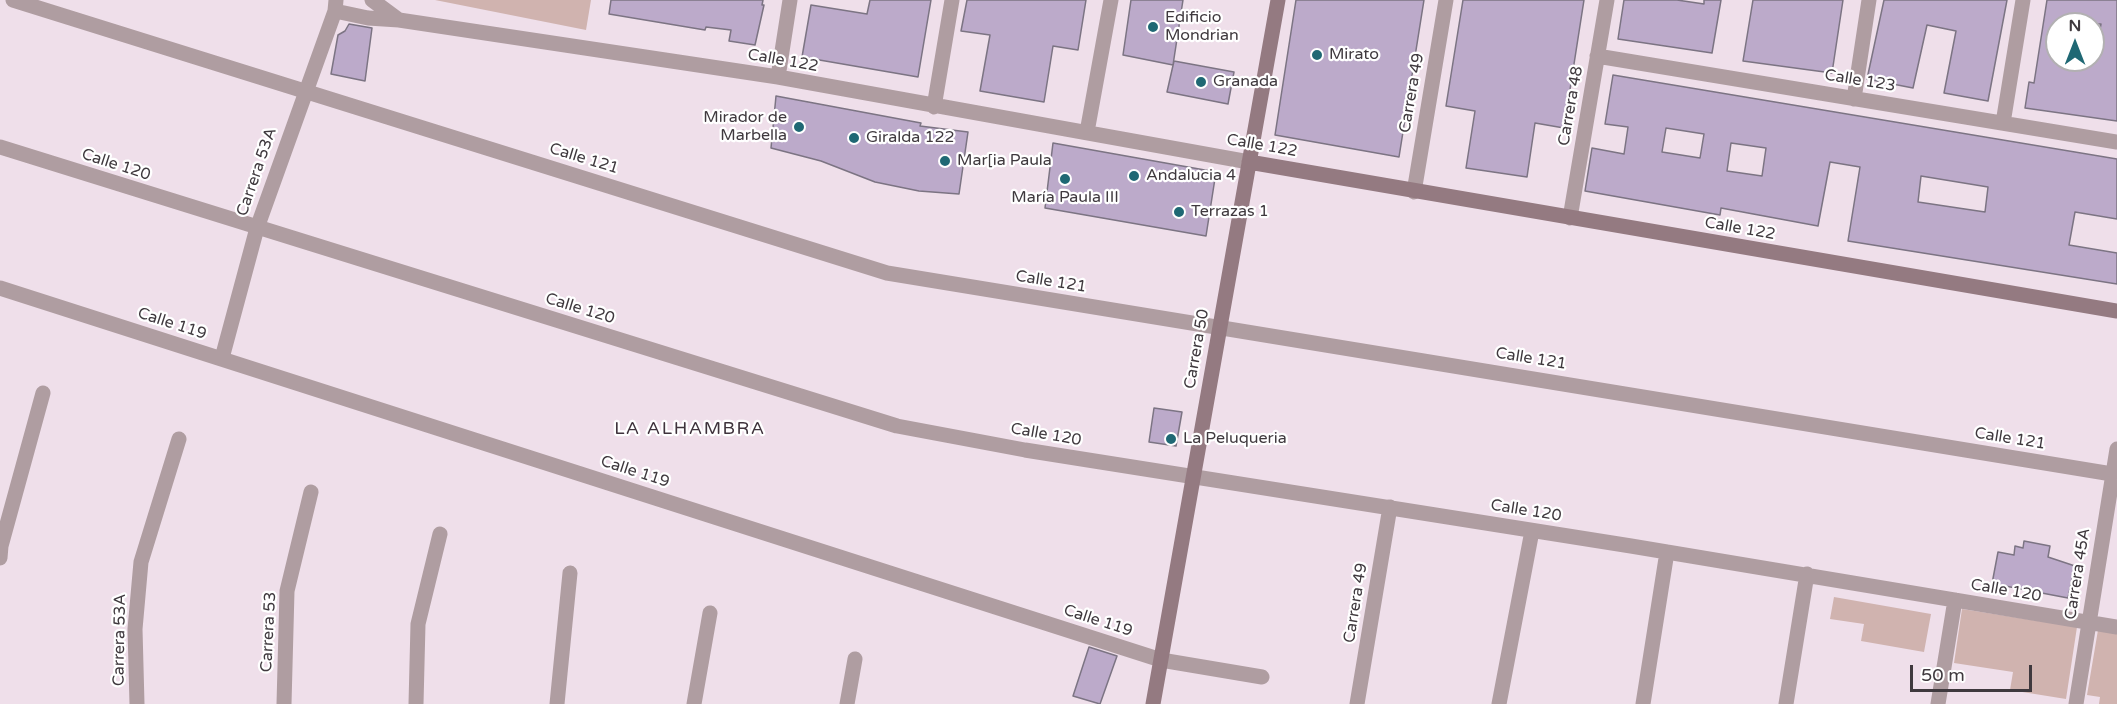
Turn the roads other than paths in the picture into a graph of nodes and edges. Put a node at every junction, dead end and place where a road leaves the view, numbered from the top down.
1 (13, 0) edge
2 (372, 0) edge
3 (790, 0) edge
4 (952, 0) edge
5 (1111, 0) edge
6 (1278, 0) edge
7 (1446, 0) edge
8 (1607, 0) edge
9 (1869, 0) edge
10 (2023, 0) edge
11 (335, 5) edge
12 (399, 20) junction
13 (1597, 56) junction
14 (778, 77) junction
15 (304, 91) junction
16 (1854, 99) junction
17 (934, 107) junction
18 (2003, 123) junction
19 (1087, 132) junction
20 (2117, 142) edge
21 (0, 147) edge
22 (1249, 162) junction
23 (1414, 192) junction
24 (1570, 218) junction
25 (257, 228) junction
26 (0, 288) edge
27 (2117, 311) edge
28 (1219, 326) junction
29 (222, 358) junction
30 (43, 393) dead end
31 (179, 439) dead end
32 (2117, 449) edge
33 (2112, 474) junction
34 (1194, 477) junction
35 (312, 492) dead end
36 (1390, 507) junction
37 (1532, 531) junction
38 (440, 534) dead end
39 (1667, 552) junction
40 (0, 558) edge
41 (570, 573) dead end
42 (1807, 574) junction
43 (1955, 600) junction
44 (710, 613) dead end
45 (2089, 623) junction
46 (2117, 627) edge
47 (855, 659) dead end
48 (1161, 660) junction
49 (1262, 677) dead end
50 (136, 704) edge
51 (284, 704) edge
52 (416, 704) edge
53 (557, 704) edge
54 (694, 704) edge
55 (847, 704) edge
56 (1153, 704) edge
57 (1358, 704) edge
58 (1499, 704) edge
59 (1643, 704) edge
60 (1786, 704) edge
61 (1938, 704) edge
62 (2076, 704) edge

1 - 15 street, Calle 121
2 - 12 street, Calle 122
3 - 14 street
4 - 17 street
5 - 19 street
6 - 22 street, Carrera 50
7 - 23 street, Carrera 49
8 - 13 street, Carrera 48
9 - 16 street
10 - 18 street
11 - 12 street, Calle 122
11 - 15 street, Carrera 53A
12 - 14 street, Calle 122
13 - 16 street, Calle 123
13 - 24 street, Carrera 48
14 - 17 street, Calle 122
15 - 25 street, Carrera 53A
15 - 28 street, Calle 121
16 - 18 street, Calle 123
17 - 19 street, Calle 122
18 - 20 street, Calle 123
19 - 22 street, Calle 122
21 - 25 street, Calle 120
22 - 23 street, Calle 122
22 - 28 street, Carrera 50
23 - 24 street, Calle 122
24 - 27 street, Calle 122
25 - 29 street, Carrera 53A
25 - 34 street, Calle 120
26 - 29 street, Calle 119
28 - 33 street, Calle 121
28 - 34 street, Carrera 50
29 - 48 street, Calle 119
30 - 40 street
31 - 50 street, Carrera 53A
32 - 33 street, Carrera 45A
33 - 45 street, Carrera 45A
34 - 36 street, Calle 120
34 - 48 street, Carrera 50
35 - 51 street, Carrera 53
36 - 37 street, Calle 120
36 - 57 street, Carrera 49
37 - 39 street, Calle 120
37 - 58 street
38 - 52 street
39 - 42 street, Calle 120
39 - 59 street
41 - 53 street
42 - 43 street, Calle 120
42 - 60 street
43 - 45 street, Calle 120
43 - 61 street
44 - 54 street
45 - 46 street, Calle 120
45 - 62 street, Carrera 45A
47 - 55 street
48 - 49 street, Calle 119
48 - 56 street, Carrera 50

